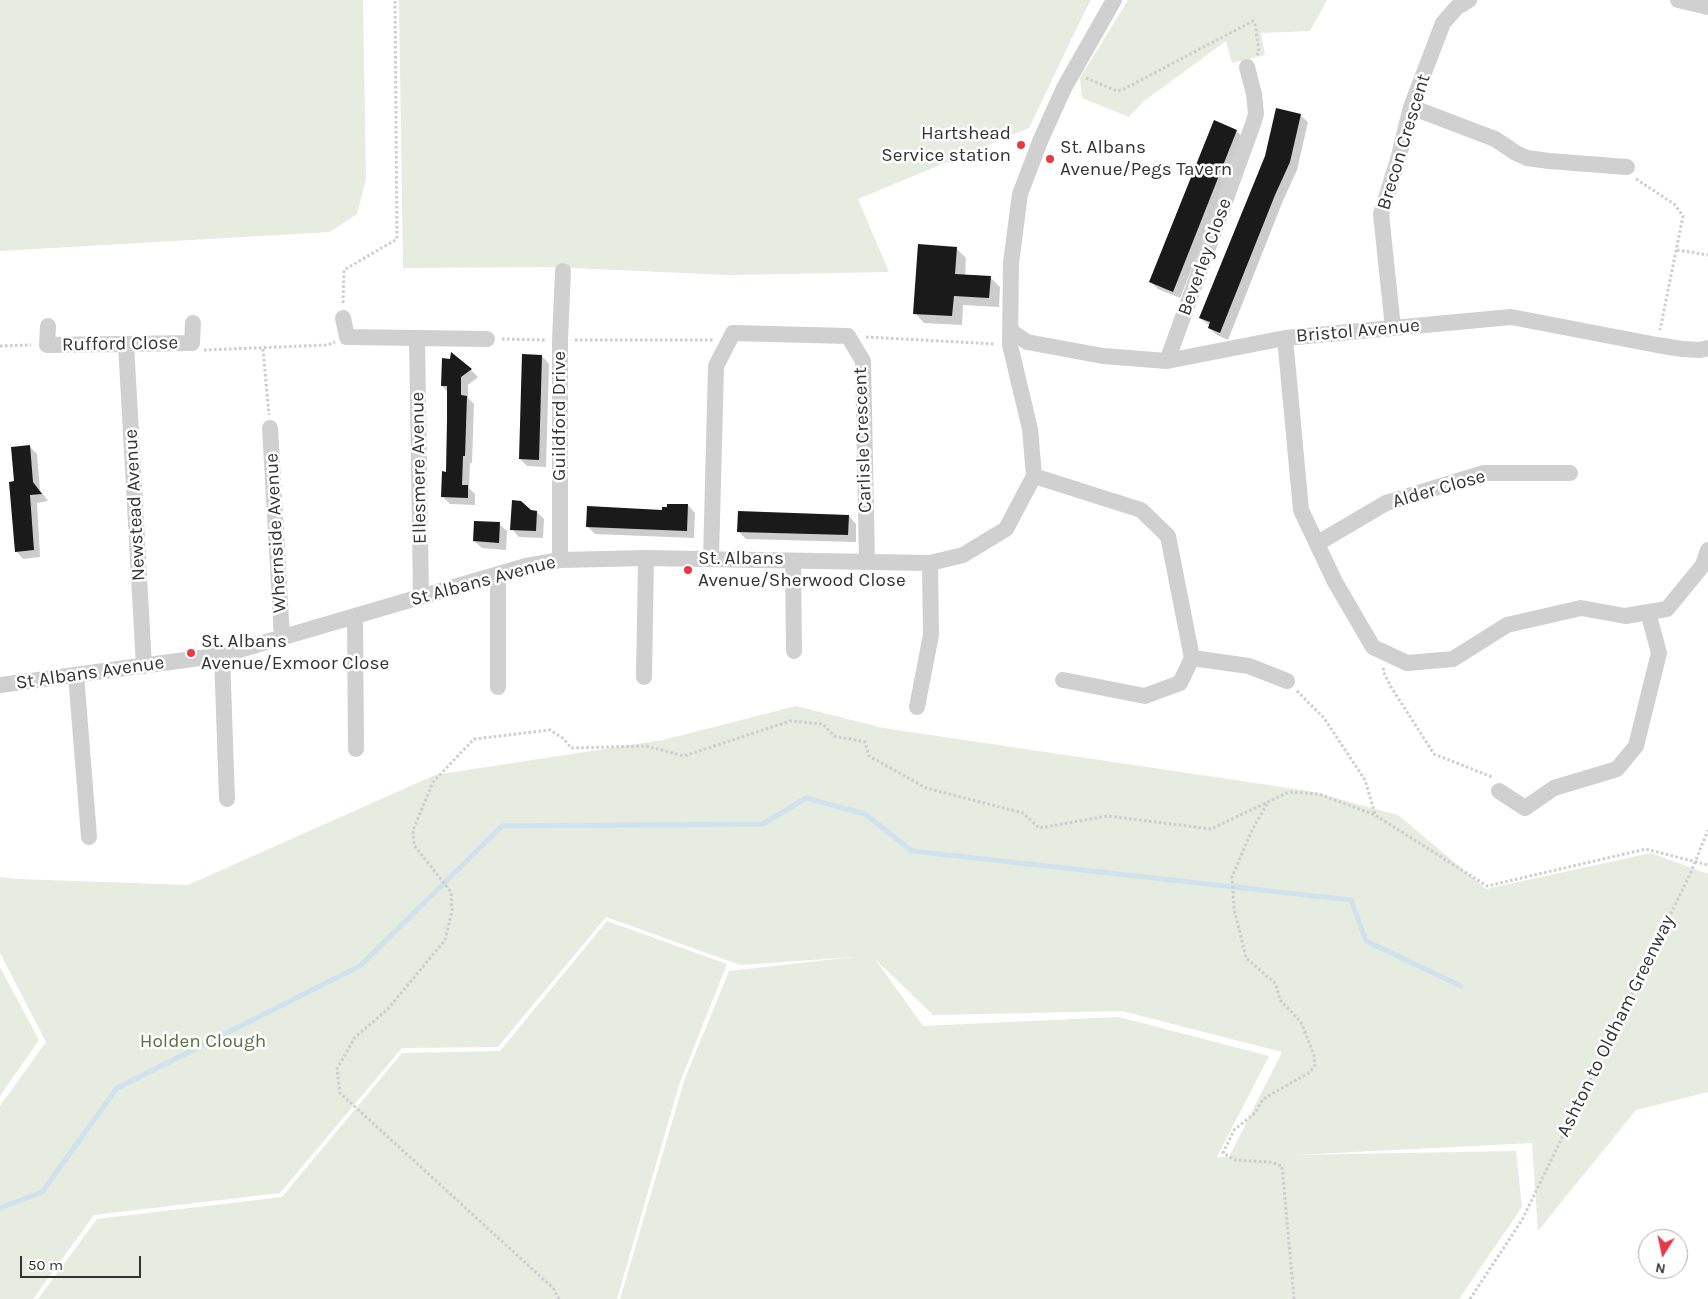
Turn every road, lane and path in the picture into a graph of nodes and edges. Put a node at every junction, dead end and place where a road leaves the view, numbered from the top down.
1 (395, 0) edge
2 (1114, 0) edge
3 (1469, 0) edge
4 (1678, 0) edge
5 (1708, 7) edge
6 (1247, 67) joint
7 (1072, 73) junction
8 (1411, 107) junction
9 (1627, 167) joint
10 (1676, 250) junction
11 (1708, 255) edge
12 (563, 271) dead end
13 (343, 318) joint
14 (193, 323) dead end
15 (48, 326) dead end
16 (1393, 328) junction
17 (848, 336) junction
18 (347, 337) junction
19 (417, 338) junction
20 (1010, 338) junction
21 (1284, 338) junction
22 (486, 339) joint
23 (560, 340) junction
24 (730, 340) junction
25 (192, 343) junction
26 (126, 344) junction
27 (47, 345) junction
28 (1657, 345) junction
29 (0, 346) edge
30 (1708, 348) edge
31 (263, 349) junction
32 (1167, 360) junction
33 (270, 428) joint
34 (1570, 473) dead end
35 (1034, 476) junction
36 (1318, 543) junction
37 (1708, 550) edge
38 (646, 558) junction
39 (711, 559) junction
40 (560, 560) junction
41 (793, 561) junction
42 (867, 562) junction
43 (930, 563) junction
44 (498, 574) junction
45 (421, 597) junction
46 (1648, 612) junction
47 (355, 616) junction
48 (282, 638) junction
49 (794, 651) dead end
50 (222, 655) junction
51 (1192, 658) junction
52 (144, 666) junction
53 (1383, 671) dead end
54 (76, 675) junction
55 (644, 677) dead end
56 (1063, 680) dead end
57 (1287, 681) joint
58 (0, 685) edge
59 (498, 687) dead end
60 (917, 707) dead end
61 (356, 749) dead end
62 (1499, 791) joint
63 (227, 799) dead end
64 (1267, 803) junction
65 (1375, 815) junction
66 (1708, 830) edge
67 (89, 837) dead end
68 (1695, 862) junction
69 (1708, 864) edge
70 (559, 1299) edge
71 (1294, 1299) edge
72 (1470, 1299) edge

1 - 13 path
2 - 7 street
3 - 8 street, Brecon Crescent
4 - 5 street
6 - 7 path
6 - 32 street, Beverley Close
7 - 20 street
8 - 9 street
8 - 16 street, Brecon Crescent
9 - 10 path
10 - 11 path
10 - 28 path
12 - 23 street, Guildford Drive
13 - 18 street
14 - 25 street, Rufford Close
15 - 27 street, Rufford Close
16 - 21 street, Bristol Avenue
16 - 28 street, Bristol Avenue
17 - 20 path
17 - 24 street
17 - 42 street, Carlisle Crescent
18 - 19 street
18 - 31 path
19 - 22 street
19 - 45 street, Ellesmere Avenue
20 - 32 street, Bristol Avenue
20 - 35 street
21 - 32 street, Bristol Avenue
21 - 36 street
22 - 23 path
23 - 24 path
23 - 40 street, Guildford Drive
24 - 39 street
25 - 26 street, Rufford Close
25 - 31 path
26 - 27 street, Rufford Close
26 - 52 street, Newstead Avenue
27 - 29 path
28 - 30 street, Bristol Avenue
31 - 33 path
33 - 48 street, Whernside Avenue
34 - 36 street, Alder Close
35 - 43 street, St Albans Avenue
35 - 51 street
36 - 46 street
37 - 46 street
38 - 39 street, St Albans Avenue
38 - 40 street, St Albans Avenue
38 - 55 street
39 - 41 street, St Albans Avenue
40 - 44 street, St Albans Avenue
41 - 42 street, St Albans Avenue
41 - 49 street
42 - 43 street, St Albans Avenue
43 - 60 street
44 - 45 street, St Albans Avenue
44 - 59 street
45 - 47 street, St Albans Avenue
46 - 62 street
47 - 48 street, St Albans Avenue
47 - 61 street
48 - 50 street, St Albans Avenue
50 - 52 street, St Albans Avenue
50 - 63 street
51 - 56 street
51 - 57 street
52 - 54 street, St Albans Avenue
53 - 62 path
54 - 58 street, St Albans Avenue
54 - 67 street
57 - 65 path
64 - 65 path
64 - 70 path
64 - 71 path
65 - 68 path
66 - 68 path, Ashton to Oldham Greenway
68 - 69 path
68 - 72 path, Ashton to Oldham Greenway

